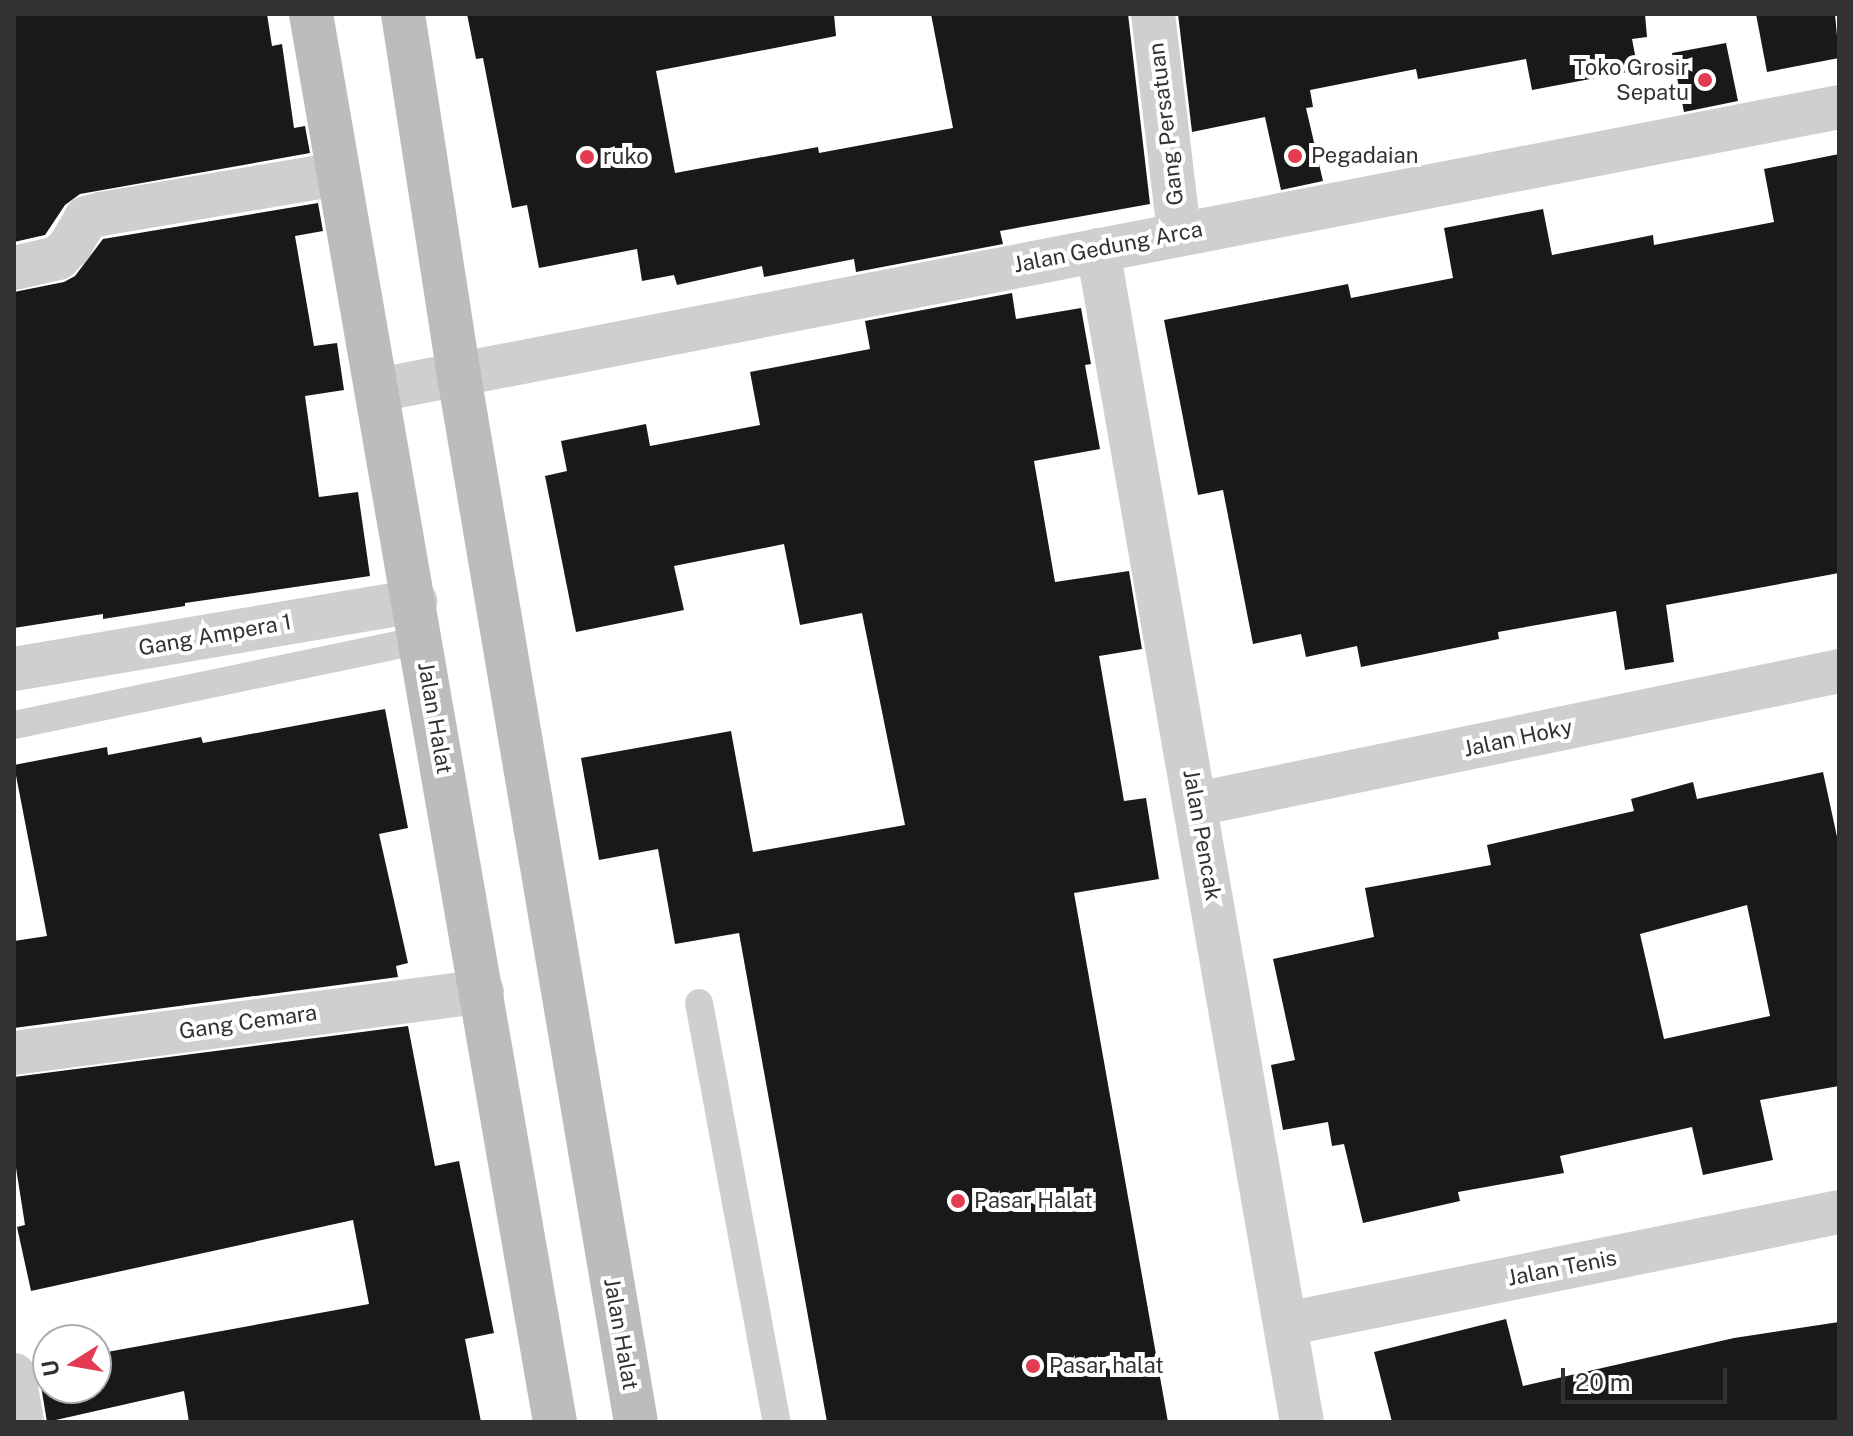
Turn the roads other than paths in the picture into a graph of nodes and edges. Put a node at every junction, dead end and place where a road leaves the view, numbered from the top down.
1 (311, 14) edge
2 (403, 14) edge
3 (1153, 14) edge
4 (1839, 107) edge
5 (337, 174) junction
6 (1179, 233) junction
7 (1098, 250) junction
8 (14, 268) edge
9 (459, 376) junction
10 (378, 390) junction
11 (418, 620) junction
12 (14, 669) edge
13 (1839, 671) edge
14 (14, 725) edge
15 (1197, 804) junction
16 (482, 991) junction
17 (699, 1003) dead end
18 (14, 1053) edge
19 (1839, 1212) edge
20 (1286, 1324) junction
21 (14, 1378) edge
22 (22, 1422) edge
23 (555, 1422) edge
24 (636, 1422) edge
25 (777, 1422) edge
26 (1302, 1422) edge

1 - 5 main road, Jalan Halat
2 - 9 main road, Jalan Halat
3 - 6 street, Gang Persatuan
4 - 6 street, Jalan Gedung Arca
5 - 8 street
5 - 10 main road, Jalan Halat
6 - 7 street, Jalan Gedung Arca
7 - 9 street, Jalan Gedung Arca
7 - 15 street, Jalan Pencak
9 - 10 street, Jalan Gedung Arca
9 - 24 main road, Jalan Halat
10 - 11 main road, Jalan Halat
11 - 12 street, Gang Ampera 1
11 - 14 lane
11 - 16 main road, Jalan Halat
13 - 15 street, Jalan Hoky
15 - 20 street, Jalan Pencak
16 - 18 street, Gang Cemara
16 - 23 main road, Jalan Halat
17 - 25 lane
19 - 20 street, Jalan Tenis
20 - 26 street, Jalan Pencak
21 - 22 street

